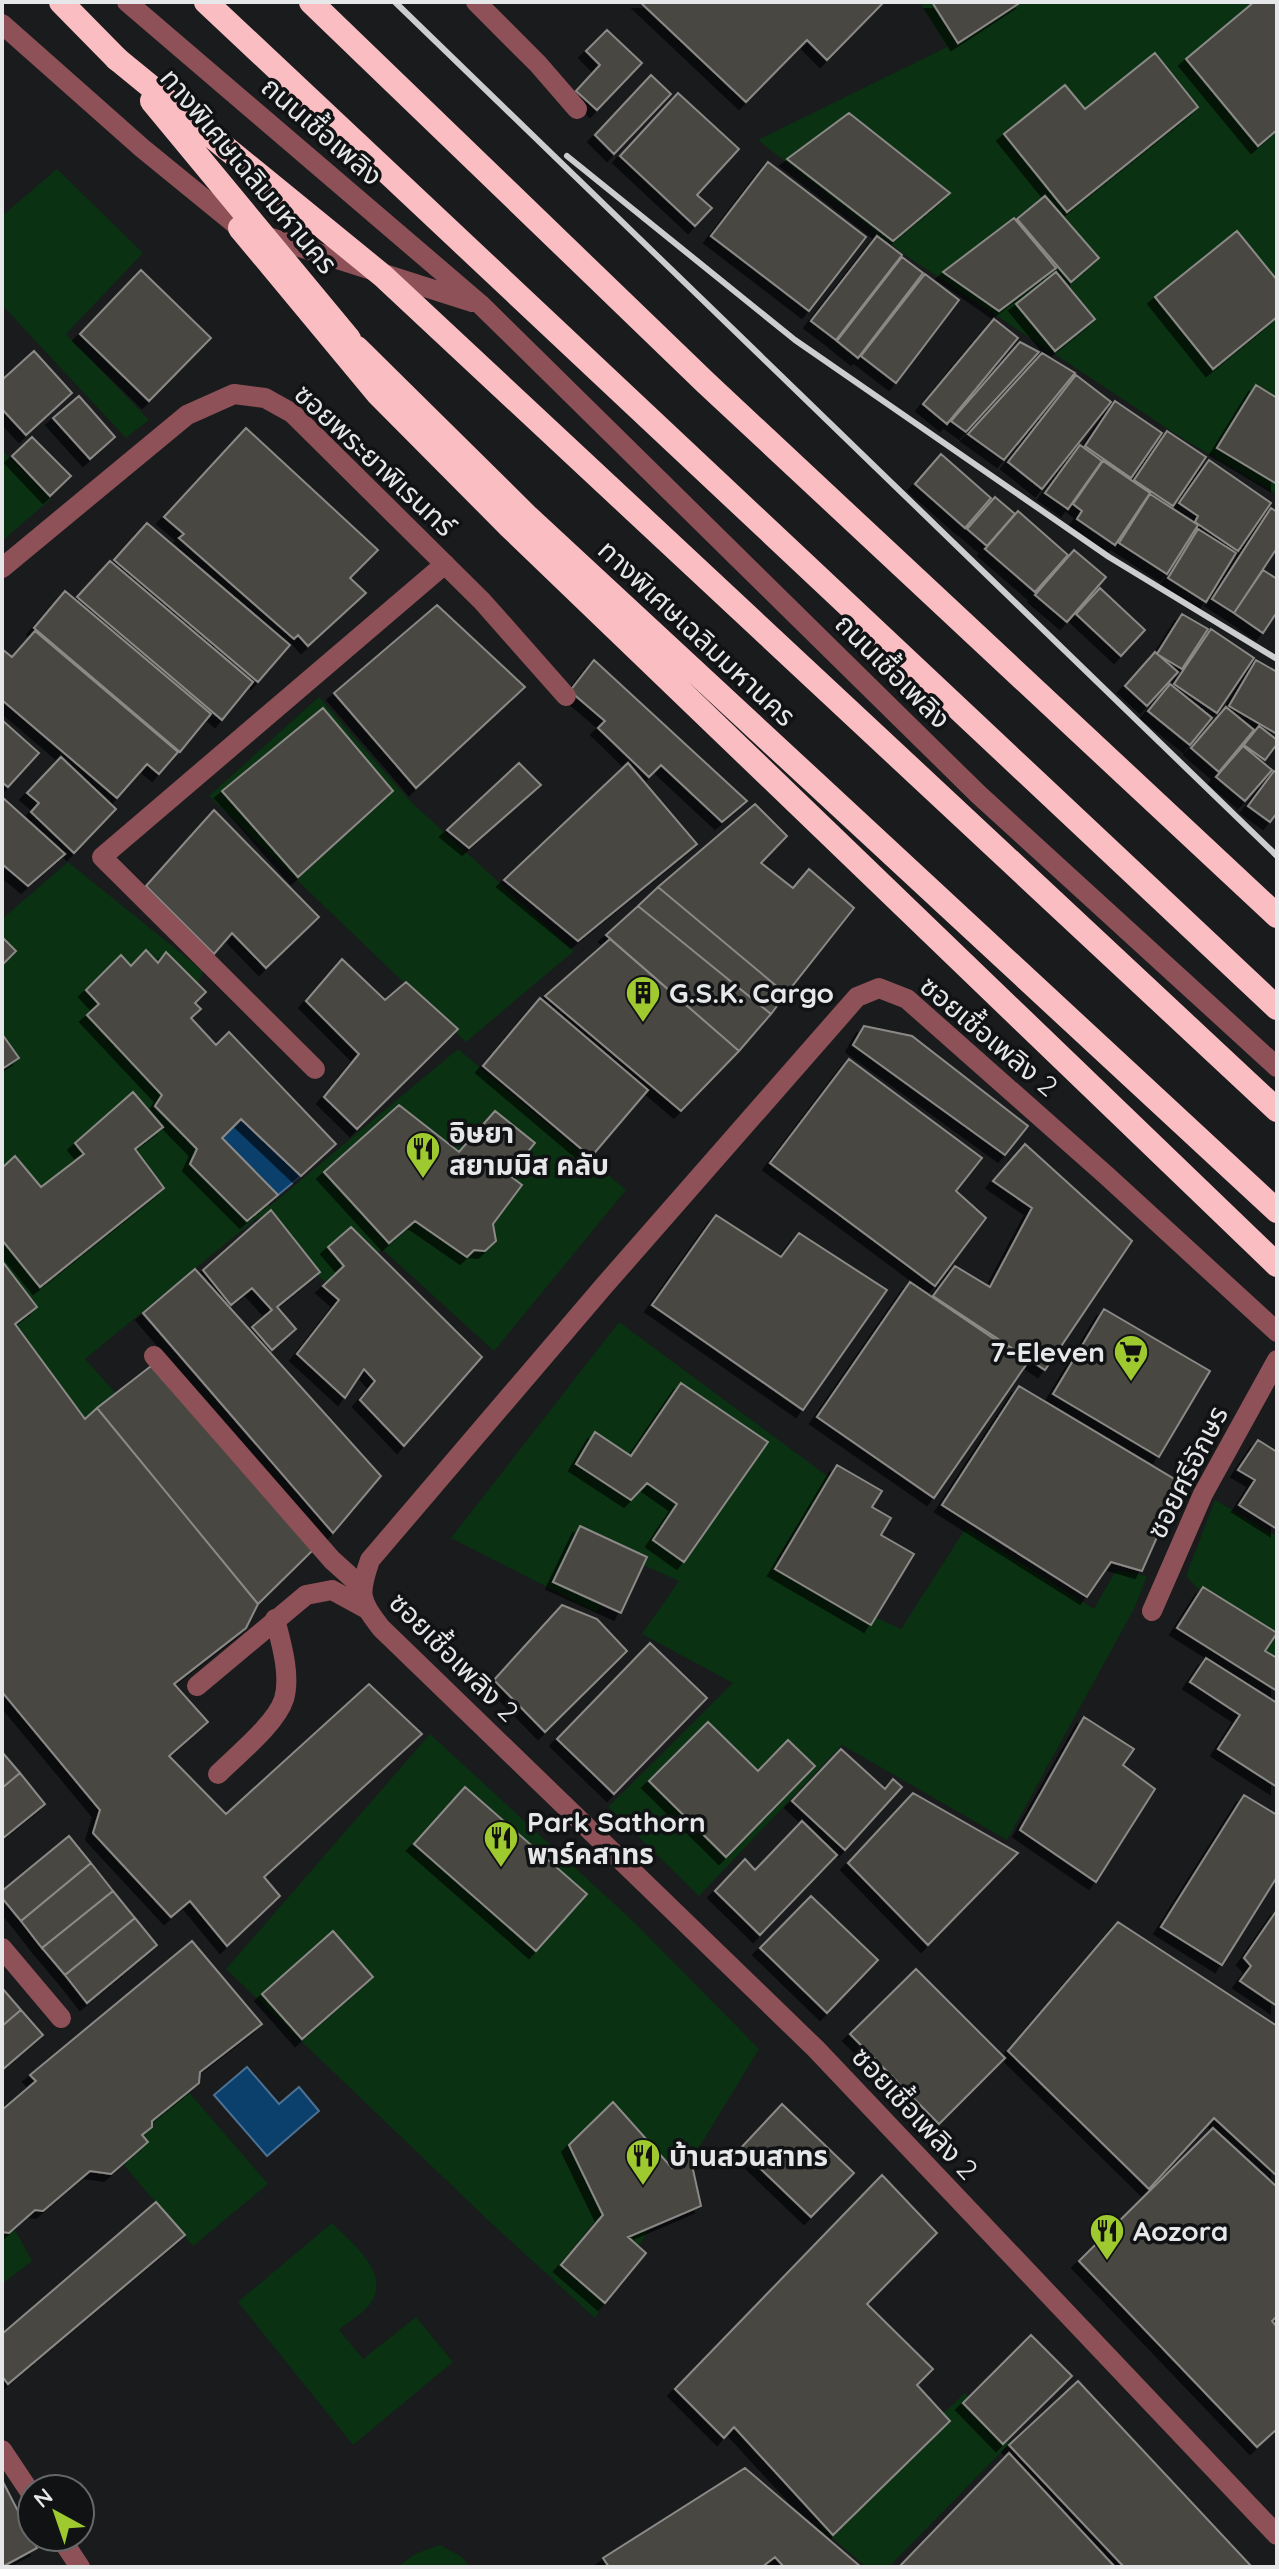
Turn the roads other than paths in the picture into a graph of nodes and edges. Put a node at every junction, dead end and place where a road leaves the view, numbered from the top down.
1 (61, 2) edge
2 (127, 2) edge
3 (206, 2) edge
4 (311, 2) edge
5 (476, 2) edge
6 (2, 24) edge
7 (117, 59) junction
8 (577, 109) dead end
9 (240, 228) junction
10 (480, 304) junction
11 (445, 564) junction
12 (2, 568) edge
13 (566, 696) dead end
14 (1277, 916) edge
15 (1277, 1008) edge
16 (1277, 1067) edge
17 (315, 1069) dead end
18 (1277, 1110) edge
19 (1277, 1211) edge
20 (1277, 1265) edge
21 (1277, 1332) edge
22 (154, 1356) dead end
23 (1277, 1360) edge
24 (361, 1586) junction
25 (365, 1608) junction
26 (1152, 1611) dead end
27 (275, 1619) junction
28 (197, 1686) dead end
29 (218, 1774) dead end
30 (2, 1948) edge
31 (61, 2018) dead end
32 (2, 2450) edge
33 (17, 2473) edge
34 (1277, 2535) edge

1 - 7 highway, ทางพิเศษเฉลิมมหานคร
2 - 10 street, ถนนเชื้อเพลิง
3 - 15 highway
4 - 14 highway
5 - 8 street
6 - 9 street, ถนนเชื้อเพลิง
7 - 18 highway, ทางพิเศษเฉลิมมหานคร, bridge
7 - 19 highway, ทางพิเศษเฉลิมมหานคร, bridge
9 - 10 street, ถนนเชื้อเพลิง
9 - 20 highway
10 - 16 street, ถนนเชื้อเพลิง
11 - 12 street, ซอยพระยาพิเรนทร์
11 - 13 street, ซอยพระยาพิเรนทร์
11 - 17 street
21 - 24 street, ซอยเชื้อเพลิง 2
22 - 24 street
23 - 26 street, ซอยศรีอักษร
24 - 25 street, ซอยเชื้อเพลิง 2
25 - 27 street
25 - 34 street, ซอยเชื้อเพลิง 2
27 - 28 street
27 - 29 street
30 - 31 street
32 - 33 street

